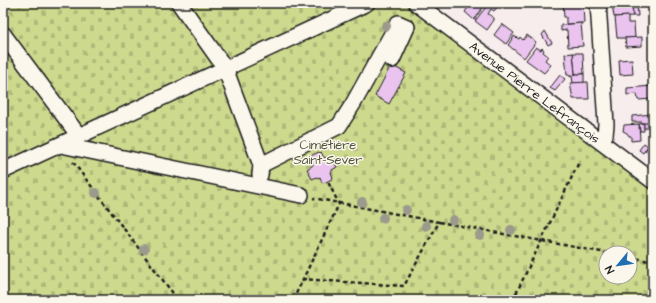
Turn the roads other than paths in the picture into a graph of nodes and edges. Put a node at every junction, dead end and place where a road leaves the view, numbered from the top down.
1 (179, 3) edge
2 (367, 3) edge
3 (416, 3) edge
4 (598, 3) edge
5 (3, 34) edge
6 (392, 60) dead end
7 (225, 68) junction
8 (79, 136) junction
9 (601, 141) junction
10 (61, 145) junction
11 (261, 165) junction
12 (3, 171) edge
13 (653, 181) edge
14 (259, 186) junction
15 (301, 195) road end

1 - 7 street
2 - 7 street
3 - 9 street, Avenue Pierre Lefrançois
4 - 9 street
5 - 8 street
6 - 11 street
7 - 8 street
7 - 11 street
8 - 10 street
9 - 13 street, Avenue Pierre Lefrançois
10 - 12 street
10 - 14 street
11 - 14 street
14 - 15 street

